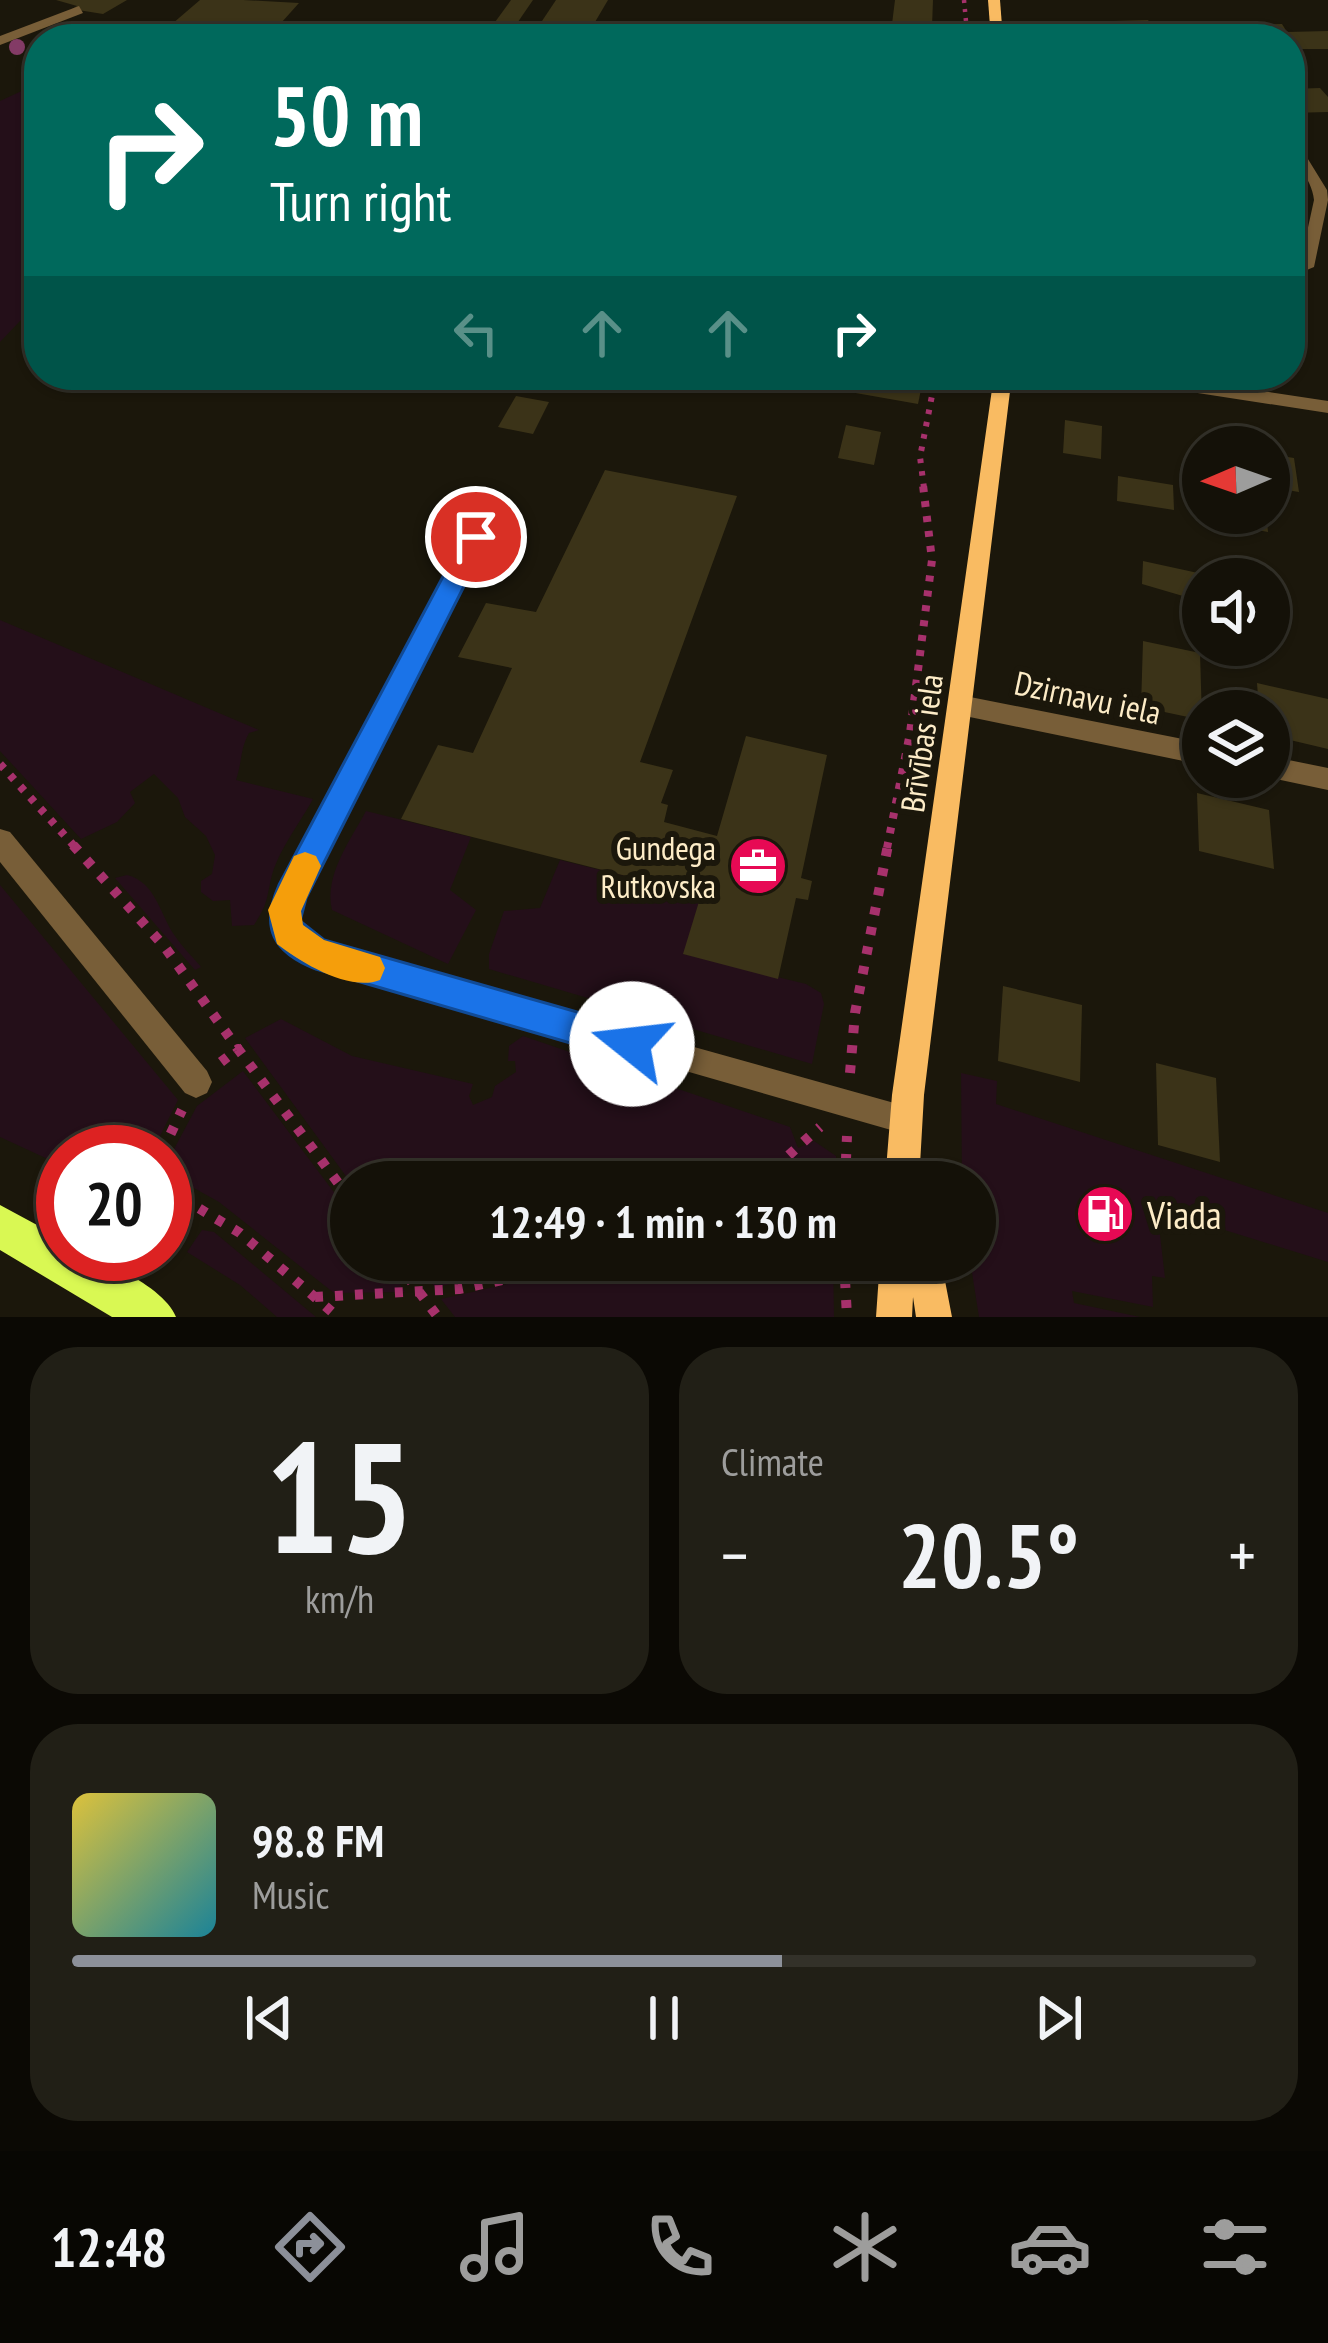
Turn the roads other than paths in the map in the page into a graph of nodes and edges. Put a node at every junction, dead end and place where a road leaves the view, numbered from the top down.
1 (79, 10) dead end
2 (43, 24) edge
3 (1305, 166) edge
4 (1305, 268) edge
5 (1001, 390) edge
6 (1218, 390) edge
7 (1328, 407) edge
8 (497, 497) dead end
9 (960, 705) junction
10 (1182, 750) edge
11 (1290, 771) edge
12 (1328, 779) edge
13 (0, 841) edge
14 (196, 1082) road end
15 (905, 1120) junction
16 (903, 1161) edge
17 (910, 1161) edge
18 (0, 1226) edge
19 (896, 1281) edge
20 (928, 1281) edge
21 (154, 1317) edge
22 (894, 1317) edge
23 (934, 1317) edge

1 - 2 street
3 - 4 lane
5 - 9 main road, Brīvības iela
6 - 7 street
8 - 15 lane
9 - 10 street, Dzirnavu iela
9 - 15 main road, Brīvības iela
11 - 12 street
13 - 14 street
15 - 16 main road
15 - 17 main road
18 - 21 main road
19 - 22 main road
20 - 23 main road

